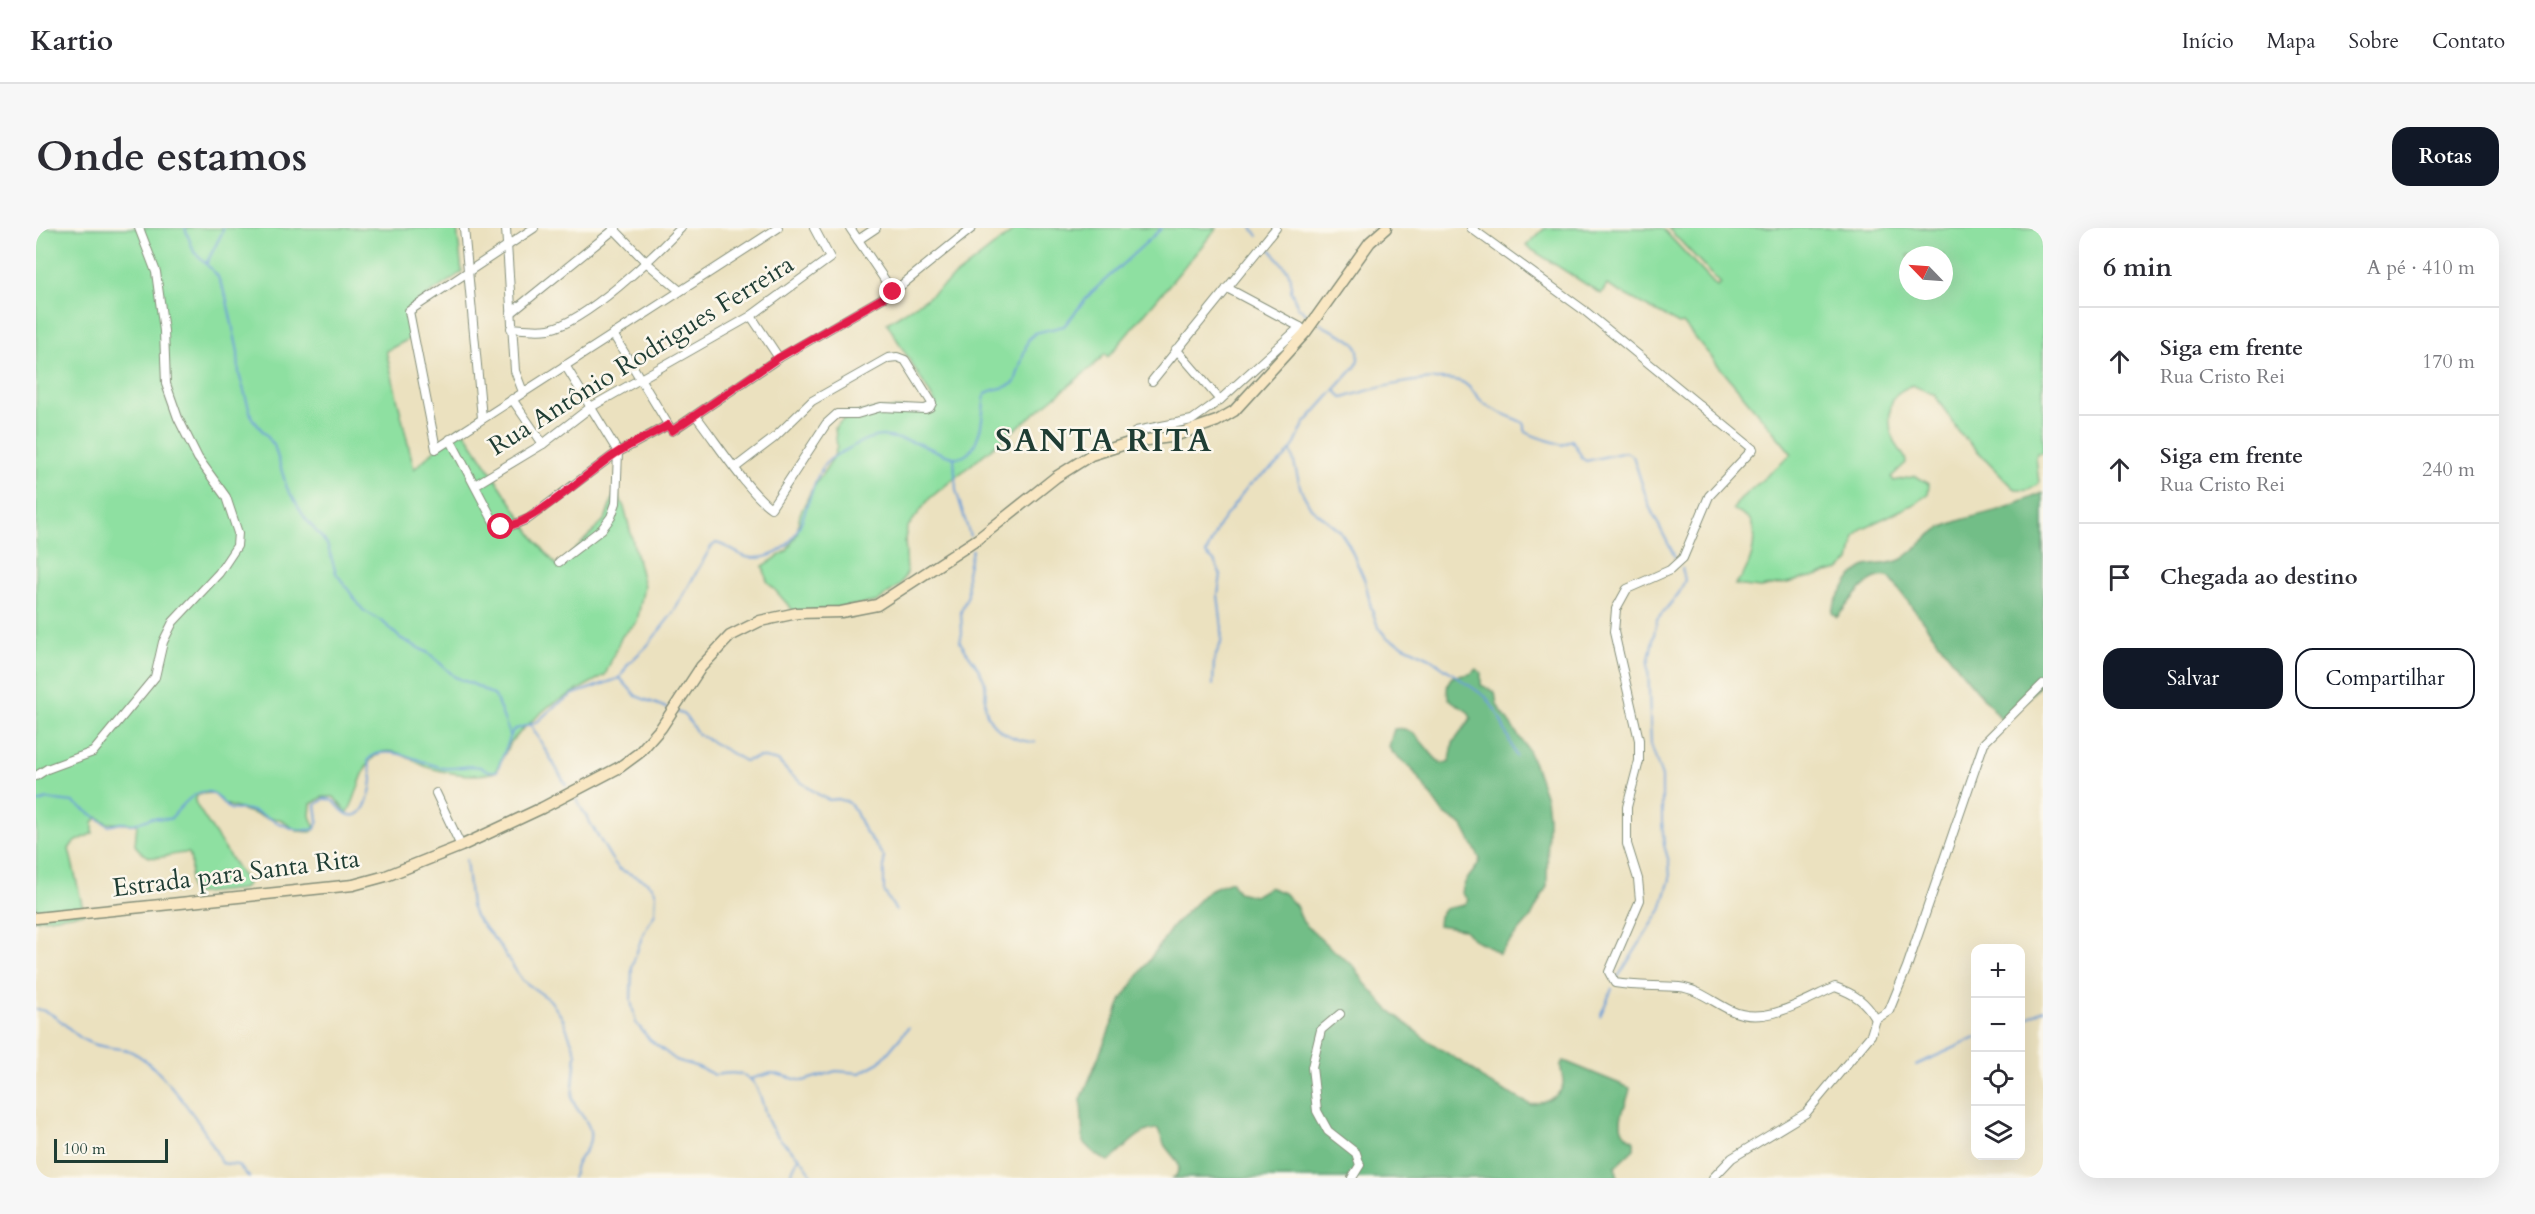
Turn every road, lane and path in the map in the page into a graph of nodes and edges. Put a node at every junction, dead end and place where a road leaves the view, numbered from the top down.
1 (139, 228) edge
2 (464, 228) edge
3 (534, 228) edge
4 (615, 228) edge
5 (681, 228) edge
6 (778, 228) edge
7 (814, 228) edge
8 (850, 228) edge
9 (876, 228) edge
10 (972, 228) edge
11 (1276, 228) edge
12 (1386, 228) edge
13 (1471, 228) edge
14 (507, 229) edge
15 (858, 240) junction
16 (507, 247) junction
17 (646, 263) junction
18 (468, 273) junction
19 (1227, 288) junction
20 (679, 290) junction
21 (893, 292) junction
22 (511, 313) junction
23 (751, 316) junction
24 (511, 328) junction
25 (1303, 330) junction
26 (613, 334) junction
27 (1176, 349) junction
28 (778, 358) junction
29 (565, 365) junction
30 (642, 380) junction
31 (1152, 381) dead end
32 (524, 392) junction
33 (512, 399) junction
34 (1220, 400) junction
35 (591, 407) junction
36 (696, 416) junction
37 (482, 418) junction
38 (670, 428) junction
39 (450, 440) junction
40 (1132, 442) junction
41 (543, 444) junction
42 (618, 452) junction
43 (736, 467) junction
44 (475, 486) junction
45 (559, 562) dead end
46 (2043, 684) edge
47 (36, 776) edge
48 (436, 793) dead end
49 (461, 846) junction
50 (36, 918) edge
51 (1340, 1014) dead end
52 (1876, 1019) junction
53 (1352, 1178) edge
54 (1713, 1178) edge

1 - 47 street
2 - 18 street
3 - 16 street
4 - 17 street
4 - 22 street
5 - 17 street
6 - 20 street
7 - 23 street, Rua Antônio Rodrigues Ferreira
8 - 15 street
9 - 15 street
10 - 21 street
11 - 19 street
12 - 25 main road, Estrada para Santa Rita
13 - 52 street
14 - 16 street
15 - 21 street
16 - 18 street
16 - 22 street
17 - 20 street
17 - 24 street
18 - 37 street
18 - 39 street
19 - 25 street
19 - 27 street
20 - 26 street
21 - 28 street
22 - 24 street
23 - 28 street
23 - 30 street, Rua Antônio Rodrigues Ferreira
24 - 32 street
25 - 34 street
25 - 40 main road, Estrada para Santa Rita
26 - 29 street
26 - 30 street
27 - 31 street
27 - 34 street
28 - 36 street
29 - 32 street
29 - 35 street
30 - 35 street, Rua Antônio Rodrigues Ferreira
30 - 38 street
32 - 33 street
33 - 37 street
33 - 41 street
34 - 40 street
35 - 41 street, Rua Antônio Rodrigues Ferreira
35 - 42 street
36 - 38 street
36 - 43 street
37 - 39 street
38 - 42 street
39 - 44 street
40 - 49 main road, Estrada para Santa Rita
41 - 44 street, Rua Antônio Rodrigues Ferreira
42 - 44 street
42 - 45 street
43 - 43 street
46 - 52 street
48 - 49 street
49 - 50 main road, Estrada para Santa Rita
51 - 53 street
52 - 54 street

